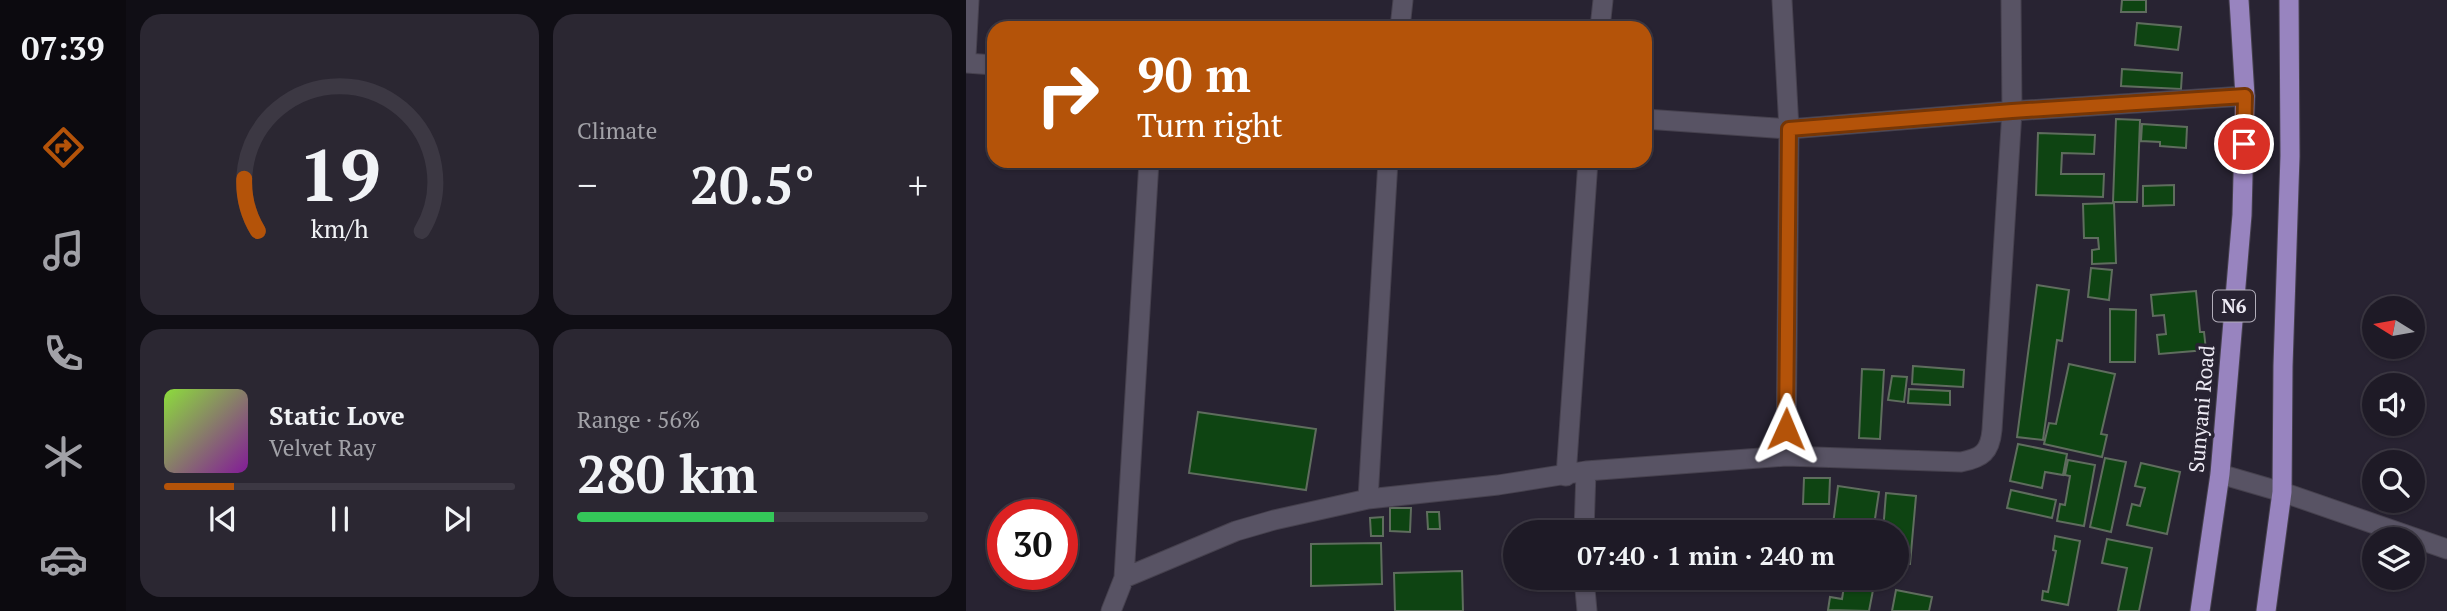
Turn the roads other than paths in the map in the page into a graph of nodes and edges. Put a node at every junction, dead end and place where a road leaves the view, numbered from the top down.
1 (969, 0) edge
2 (1403, 0) edge
3 (1603, 0) edge
4 (1782, 0) edge
5 (2011, 0) edge
6 (2239, 0) edge
7 (2289, 0) edge
8 (1401, 21) edge
9 (1601, 21) edge
10 (966, 56) edge
11 (966, 63) edge
12 (987, 64) edge
13 (2245, 96) junction
14 (2012, 111) junction
15 (1652, 119) edge
16 (1789, 129) junction
17 (1149, 168) edge
18 (1388, 168) edge
19 (1588, 168) edge
20 (1786, 456) junction
21 (1587, 471) junction
22 (2220, 474) junction
23 (1566, 476) junction
24 (2282, 492) junction
25 (1368, 499) junction
26 (1585, 520) edge
27 (2447, 549) edge
28 (1124, 578) junction
29 (1585, 590) edge
30 (1111, 611) edge
31 (1587, 611) edge
32 (2200, 611) edge
33 (2266, 611) edge

1 - 10 street
2 - 8 street
3 - 9 street
4 - 16 street
5 - 14 street
6 - 13 main road, Sunyani Road / N6
7 - 24 main road, N6
11 - 12 street
13 - 14 street
13 - 22 main road, Sunyani Road / N6
14 - 16 street
14 - 20 street
15 - 16 street
16 - 20 street
17 - 28 street
18 - 25 street
19 - 23 street
20 - 21 street
21 - 23 street
21 - 26 street
22 - 24 street
22 - 32 main road, Sunyani Road / N6
23 - 25 street
24 - 27 street
24 - 33 main road, N6
25 - 28 street
28 - 30 street
29 - 31 street

